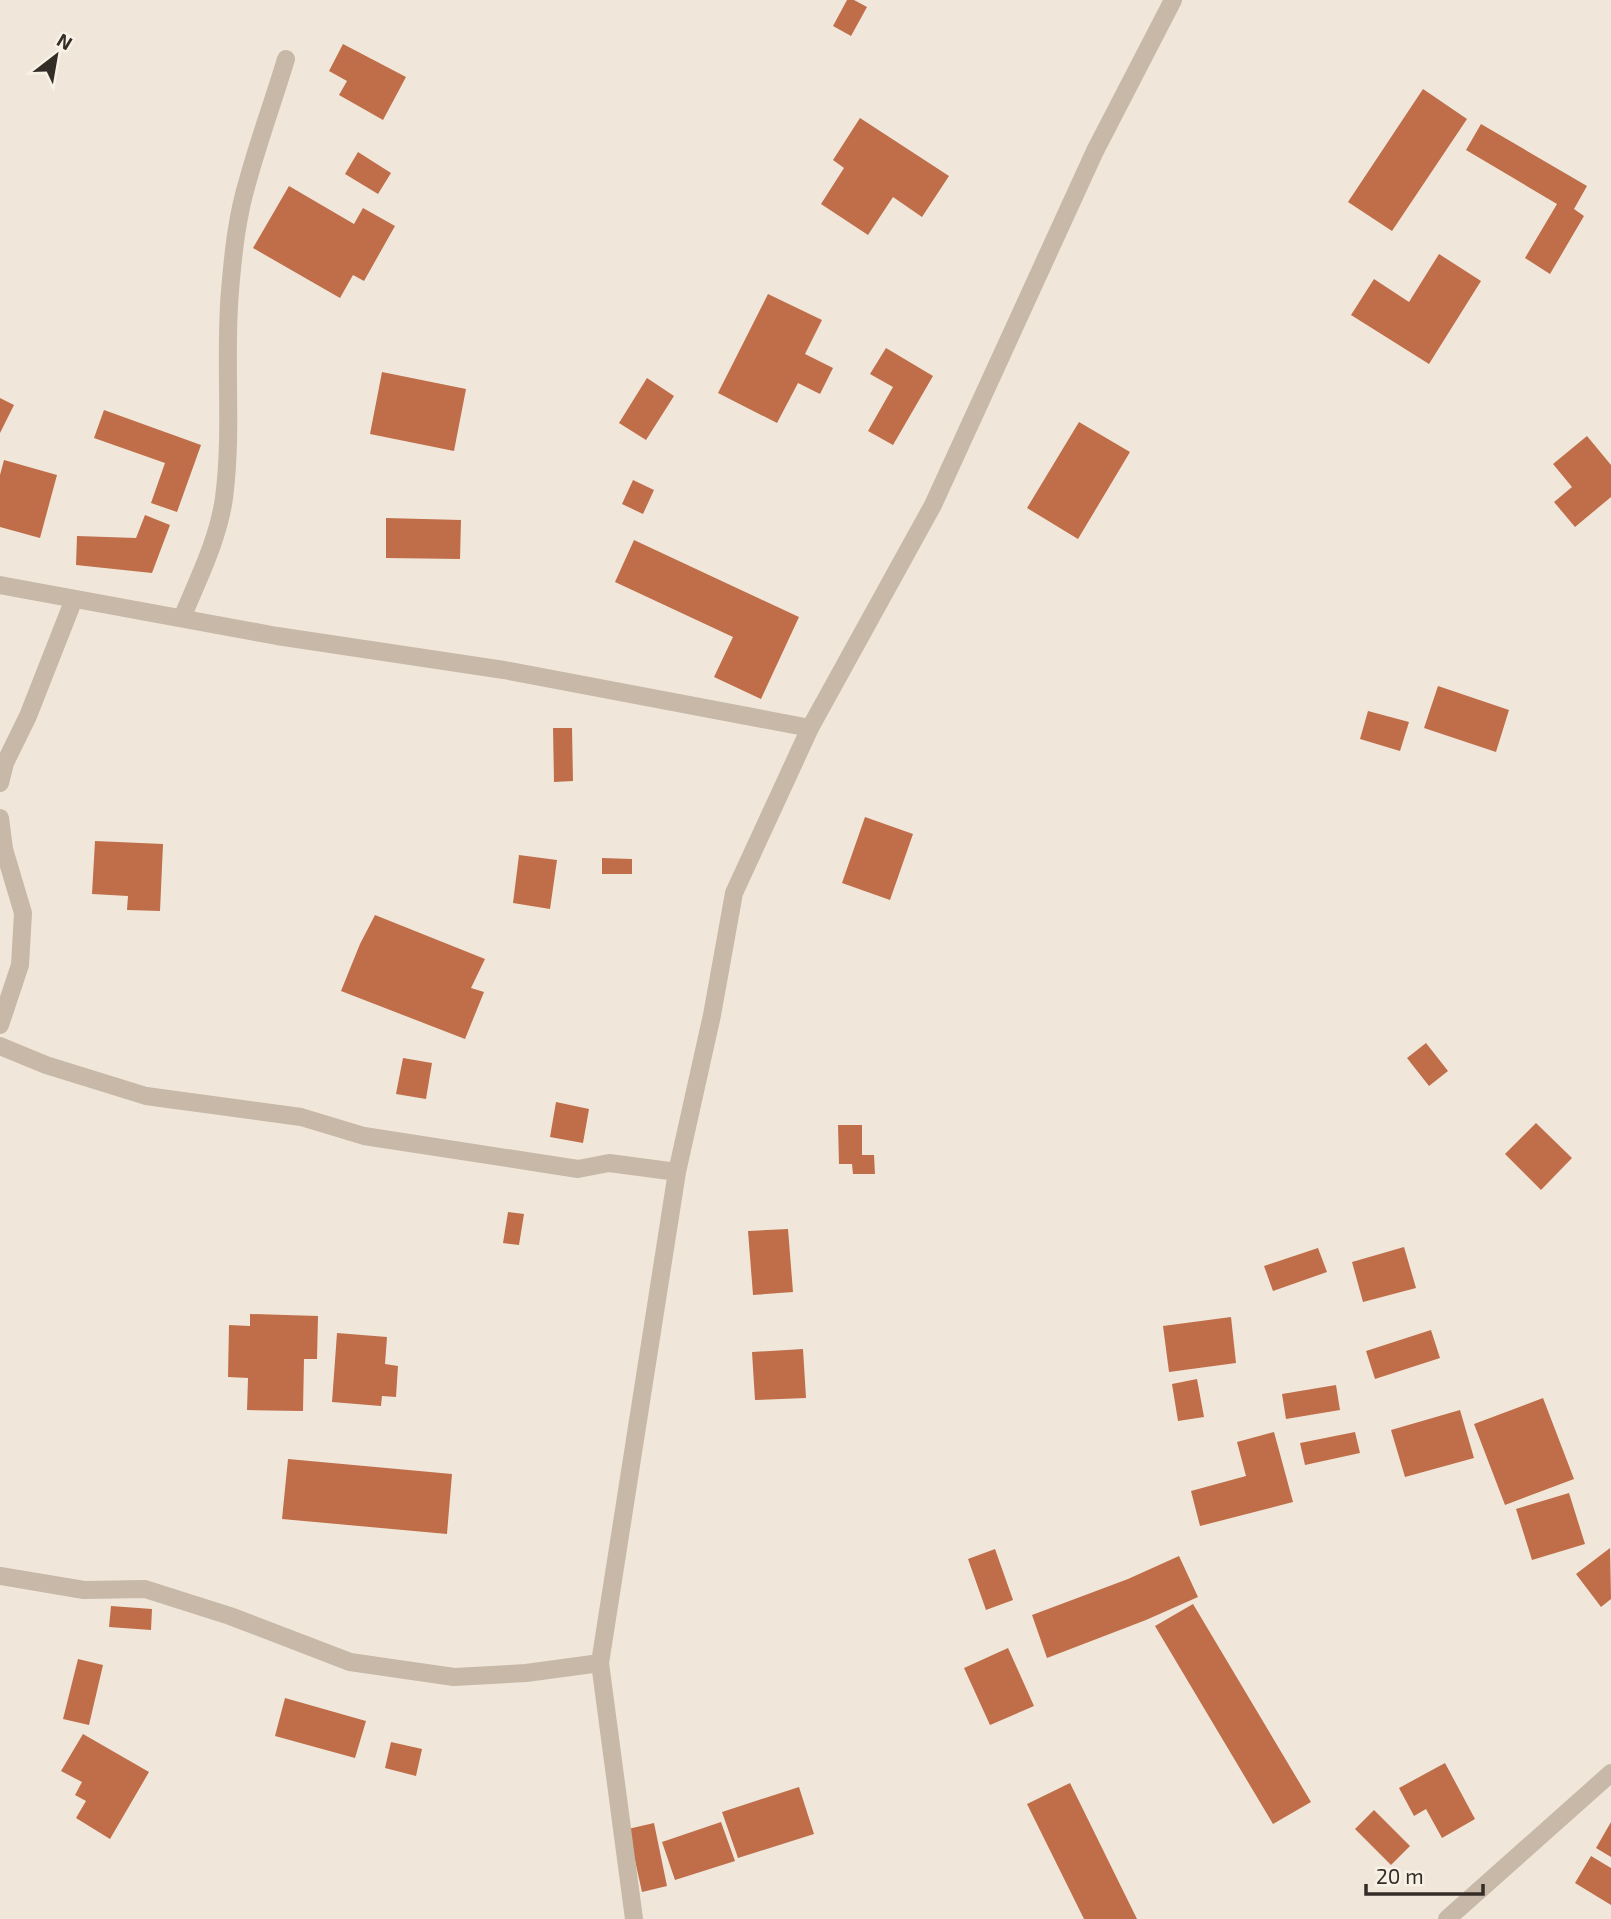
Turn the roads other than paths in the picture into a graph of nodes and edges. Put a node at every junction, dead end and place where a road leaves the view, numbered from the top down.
1 (1173, 0) edge
2 (286, 59) dead end
3 (0, 585) edge
4 (74, 598) junction
5 (182, 618) junction
6 (810, 728) junction
7 (0, 783) edge
8 (0, 818) edge
9 (0, 1025) edge
10 (0, 1046) edge
11 (677, 1172) junction
12 (0, 1576) edge
13 (600, 1663) junction
14 (1611, 1773) edge
15 (634, 1919) edge
16 (1447, 1919) edge

1 - 6 street
2 - 5 street
3 - 4 street
4 - 5 street
4 - 7 street
5 - 6 street
6 - 11 street
8 - 9 street
10 - 11 street
11 - 13 street
12 - 13 street
13 - 15 street
14 - 16 street

